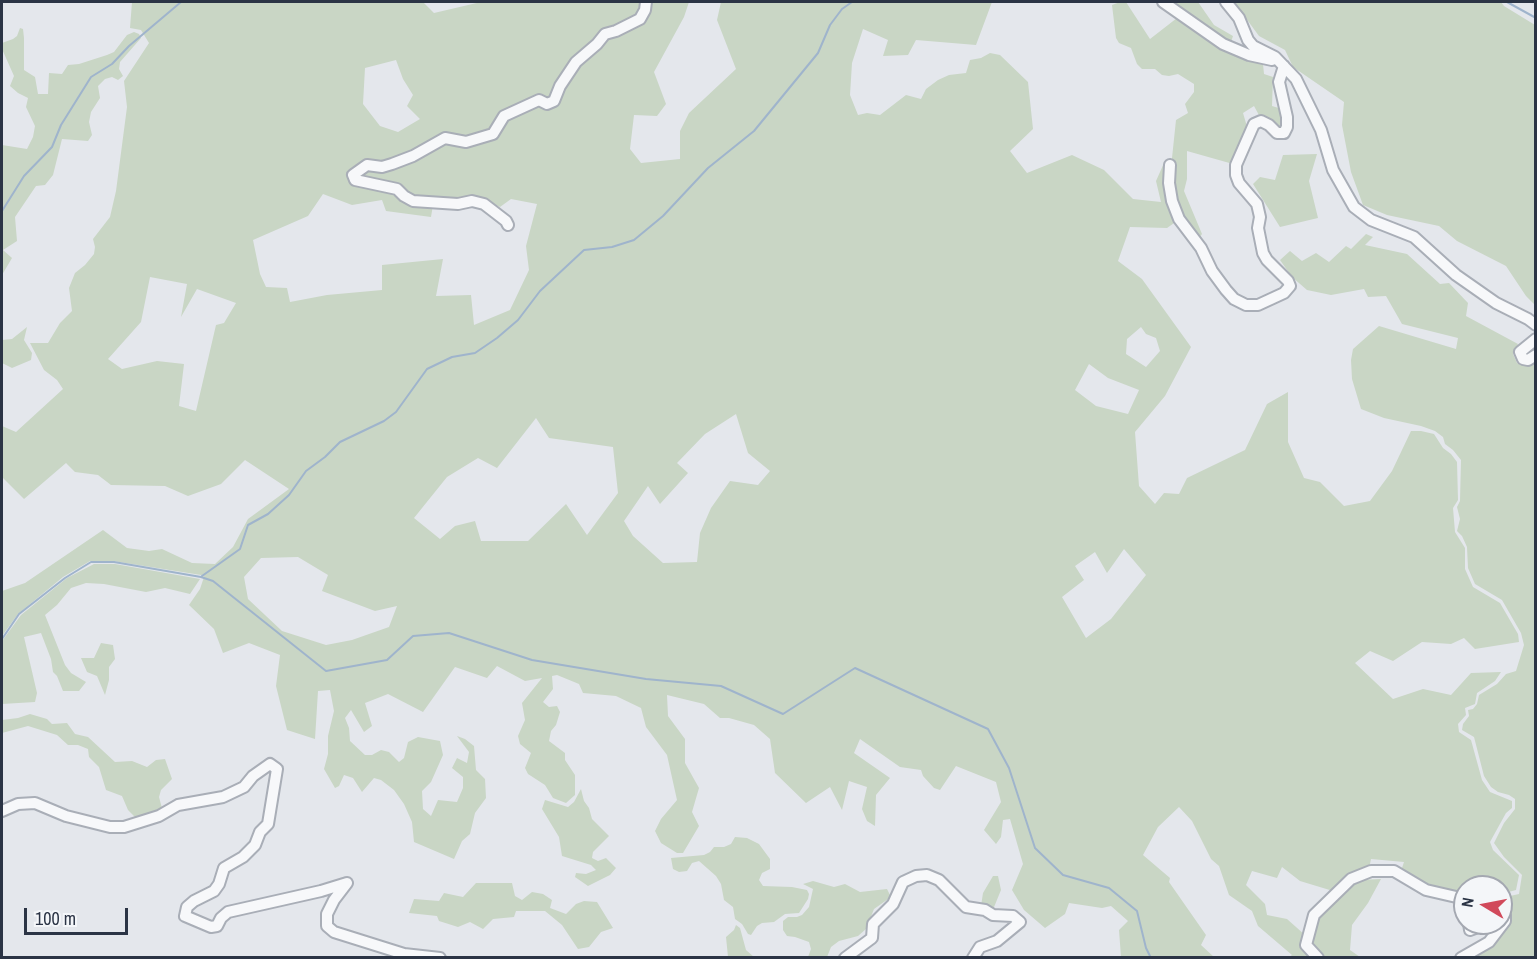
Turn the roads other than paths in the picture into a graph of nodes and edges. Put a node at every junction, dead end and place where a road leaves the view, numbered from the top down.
1 (646, 2) edge
2 (1163, 2) edge
3 (1226, 2) edge
4 (1281, 64) junction
5 (1170, 165) dead end
6 (508, 225) dead end
7 (1536, 325) edge
8 (1536, 339) edge
9 (1536, 355) edge
10 (2, 811) edge
11 (1453, 896) edge
12 (1494, 935) edge
13 (440, 957) edge
14 (844, 957) edge
15 (973, 957) edge
16 (1318, 957) edge
17 (1461, 957) edge

1 - 6 street
2 - 4 street
3 - 4 street
4 - 5 street
4 - 7 street
8 - 9 street
10 - 13 street
11 - 16 street
12 - 17 street
14 - 15 street

